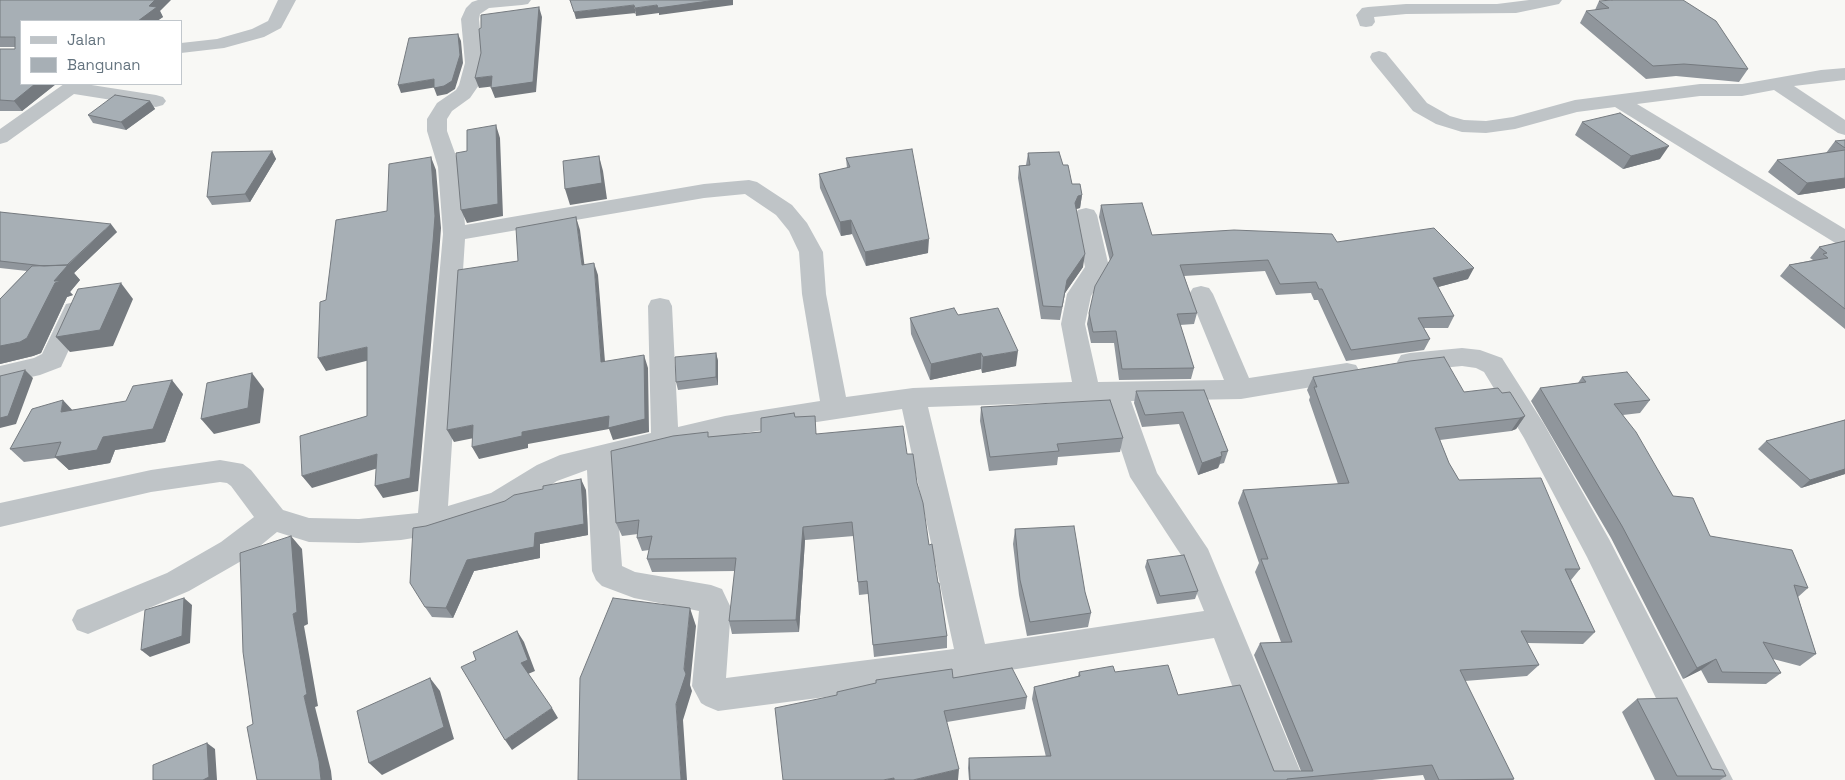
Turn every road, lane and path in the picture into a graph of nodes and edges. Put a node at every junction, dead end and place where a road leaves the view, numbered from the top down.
1 (287, 0) edge
2 (522, 0) edge
3 (1553, 0) edge
4 (1366, 22) dead end
5 (182, 48) edge
6 (1379, 57) dead end
7 (1845, 74) edge
8 (1776, 83) junction
9 (73, 86) edge
10 (156, 101) dead end
11 (1619, 101) junction
12 (1845, 129) edge
13 (0, 138) edge
14 (1086, 215) dead end
15 (454, 234) junction
16 (1845, 239) edge
17 (1201, 294) dead end
18 (78, 304) edge
19 (660, 306) dead end
20 (0, 375) edge
21 (1241, 389) junction
22 (1087, 392) junction
23 (1115, 392) junction
24 (913, 398) junction
25 (835, 408) junction
26 (666, 439) junction
27 (600, 455) junction
28 (0, 515) edge
29 (273, 519) junction
30 (432, 523) junction
31 (88, 620) dead end
32 (1224, 622) junction
33 (973, 660) junction
34 (1286, 780) edge
35 (1715, 780) edge

1 - 5 street
2 - 15 street
3 - 4 street
6 - 11 street
7 - 8 street
8 - 11 street
8 - 12 street
9 - 10 street
9 - 13 street
11 - 16 street
14 - 22 street
15 - 25 street
15 - 30 street
17 - 21 street
18 - 20 street
19 - 26 street
21 - 23 street
21 - 35 street
22 - 23 street
22 - 24 street
23 - 32 street
24 - 25 street
24 - 33 street
25 - 26 street
26 - 27 street
27 - 30 street
27 - 33 street
28 - 29 street
29 - 30 street
29 - 31 street
32 - 33 street
32 - 34 street

